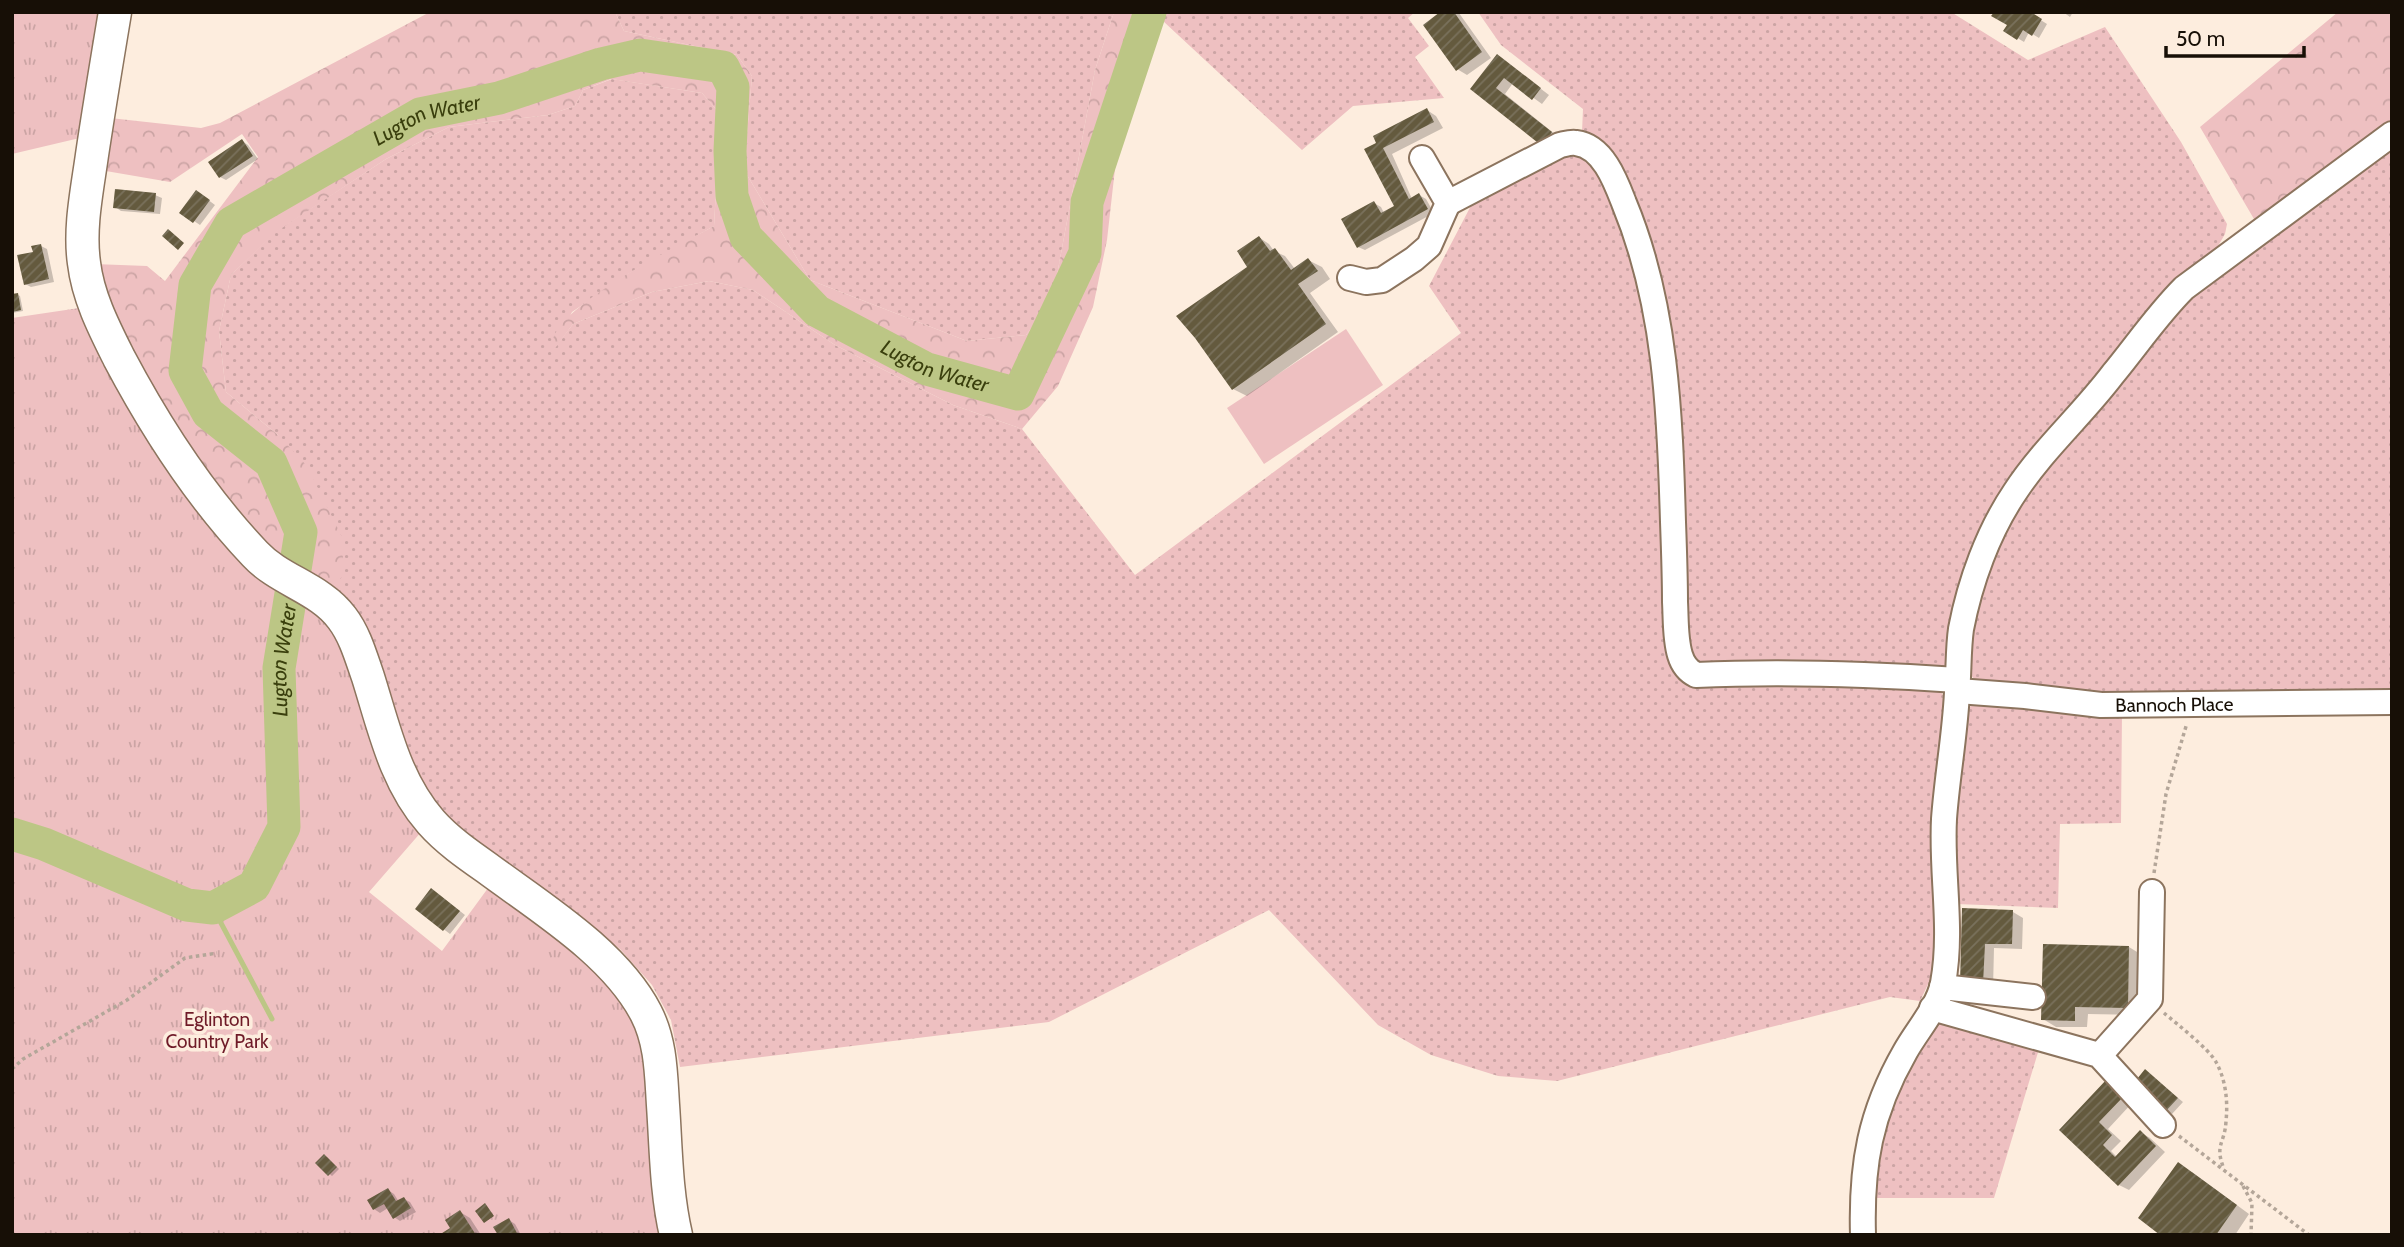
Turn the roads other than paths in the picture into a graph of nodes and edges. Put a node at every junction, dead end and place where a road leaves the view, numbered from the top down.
1 (115, 12) edge
2 (2392, 134) edge
3 (1422, 158) dead end
4 (1448, 203) junction
5 (1350, 278) dead end
6 (1957, 685) junction
7 (2392, 702) edge
8 (2152, 892) road end
9 (1937, 997) junction
10 (2033, 998) dead end
11 (2100, 1055) junction
12 (2163, 1125) road end
13 (676, 1235) edge
14 (1863, 1235) edge

1 - 13 main road
2 - 6 street
3 - 4 street
4 - 5 street
4 - 6 street, Bannoch Place
6 - 7 street, Bannoch Place
6 - 9 street
8 - 11 street
9 - 10 street
9 - 11 street
9 - 14 street
11 - 12 street

